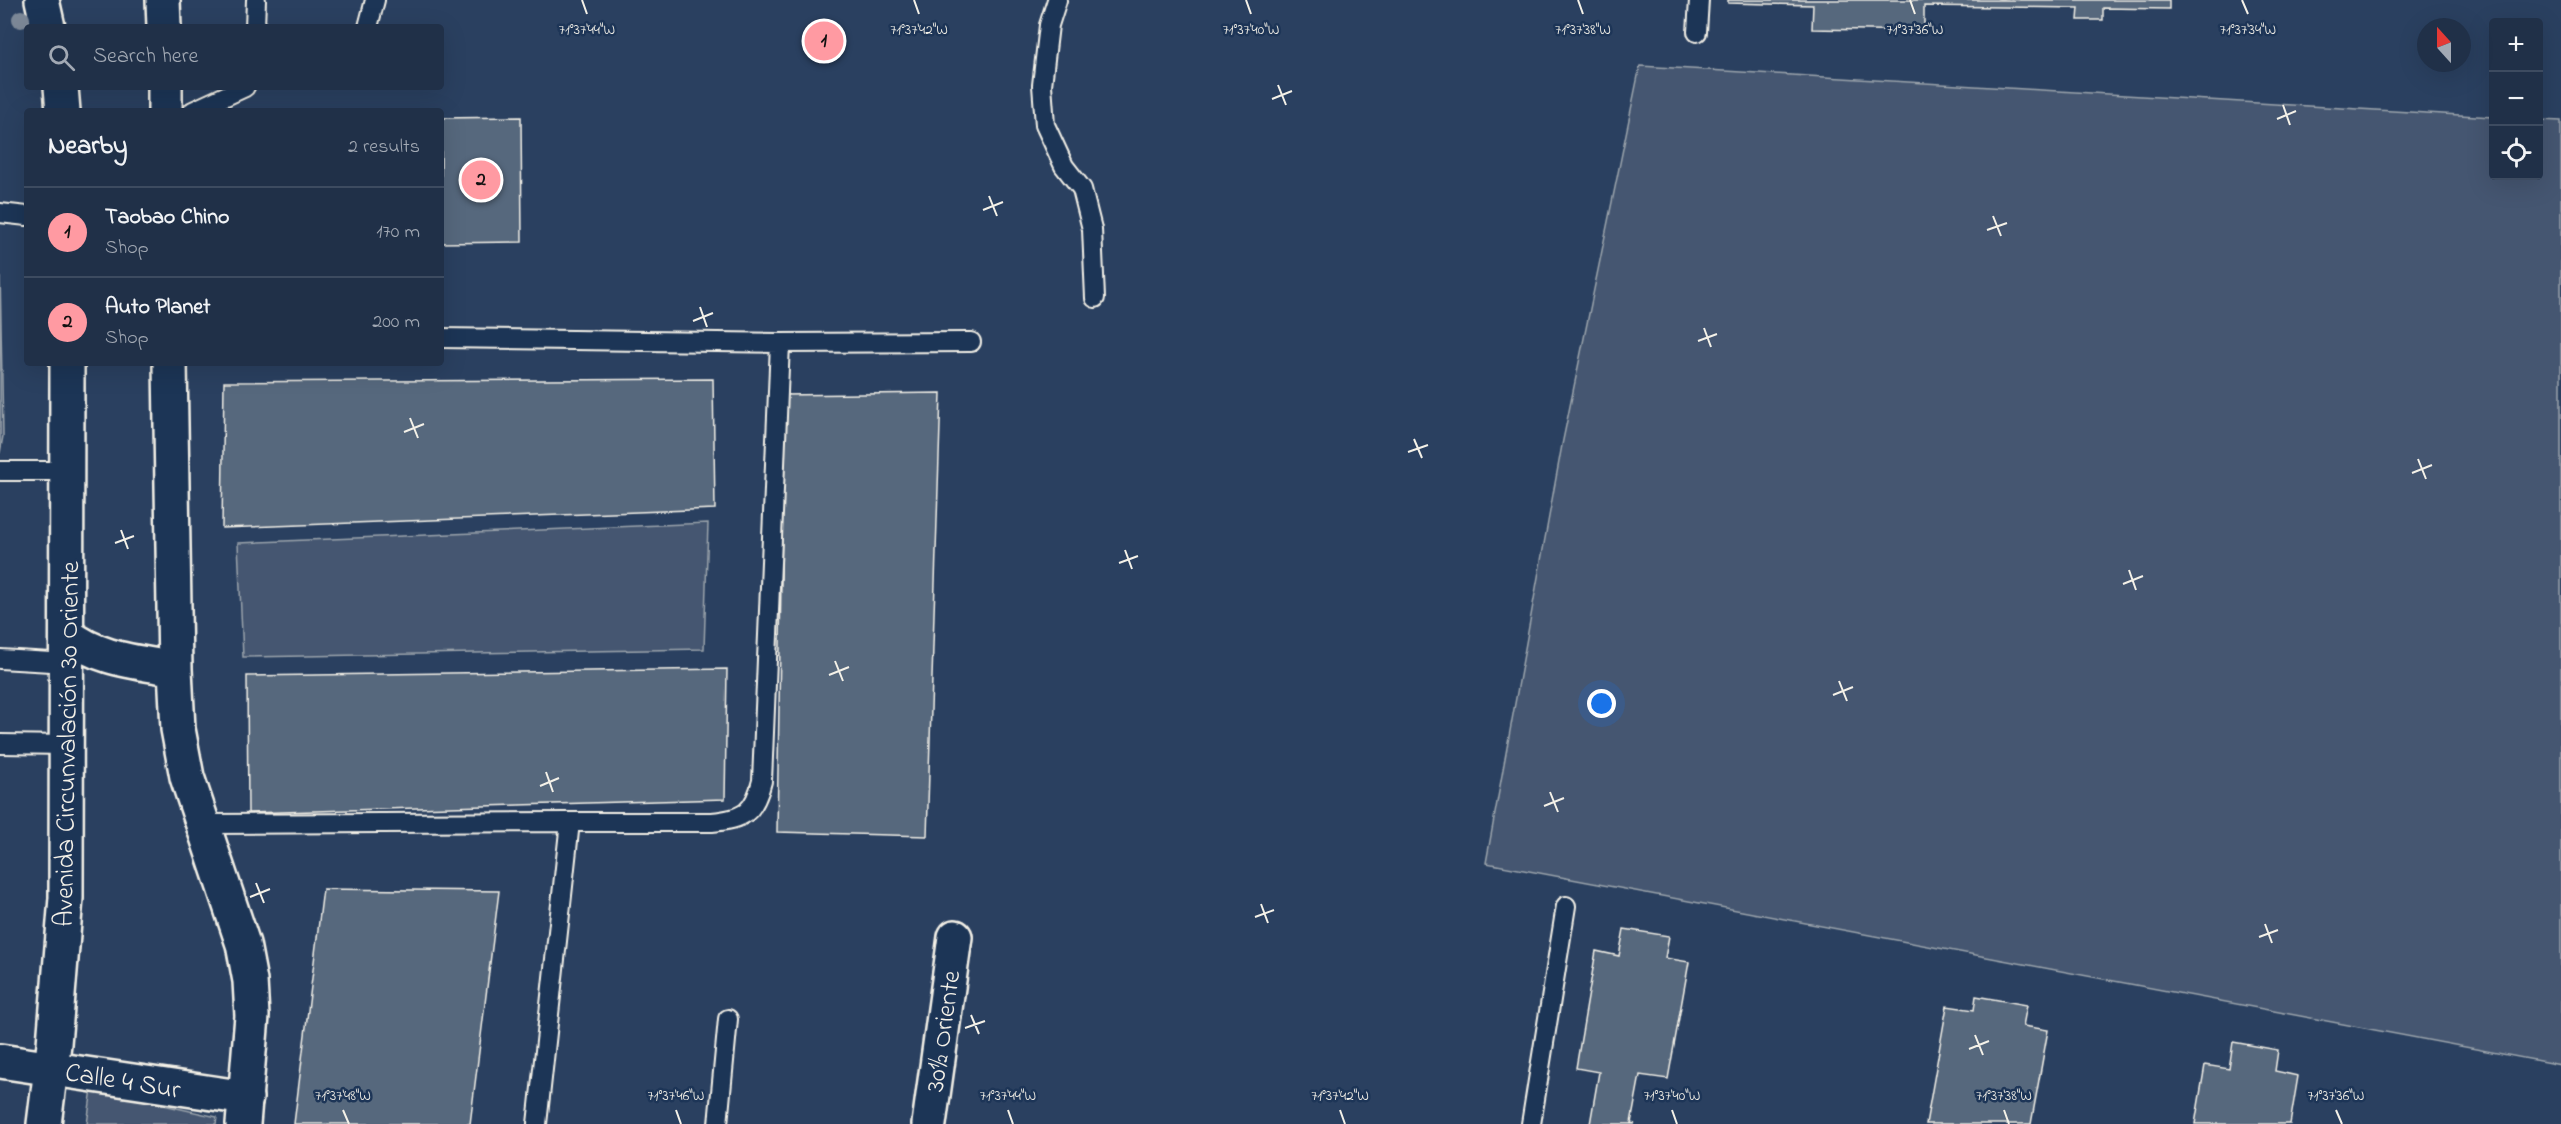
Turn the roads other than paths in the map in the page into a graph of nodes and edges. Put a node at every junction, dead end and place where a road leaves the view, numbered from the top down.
1 (42, 0) edge
2 (163, 0) edge
3 (256, 0) edge
4 (375, 0) edge
5 (1057, 0) edge
6 (1699, 0) edge
7 (47, 24) edge
8 (164, 24) edge
9 (255, 24) edge
10 (369, 24) edge
11 (1697, 32) dead end
12 (61, 90) edge
13 (165, 90) edge
14 (238, 90) edge
15 (63, 108) edge
16 (165, 108) edge
17 (200, 108) edge
18 (0, 213) edge
19 (24, 216) edge
20 (1095, 298) dead end
21 (444, 338) edge
22 (971, 342) dead end
23 (780, 343) junction
24 (67, 366) edge
25 (170, 366) edge
26 (0, 471) edge
27 (68, 471) junction
28 (68, 649) junction
29 (0, 659) edge
30 (175, 669) junction
31 (0, 744) edge
32 (68, 746) junction
33 (570, 822) junction
34 (201, 824) junction
35 (1566, 906) dead end
36 (955, 937) dead end
37 (728, 1019) dead end
38 (0, 1062) edge
39 (51, 1069) junction
40 (245, 1111) edge
41 (44, 1124) edge
42 (537, 1124) edge
43 (717, 1124) edge
44 (929, 1124) edge
45 (1531, 1124) edge

1 - 7 main road
2 - 8 main road
3 - 9 lane
4 - 10 lane
5 - 20 lane
6 - 11 lane
12 - 15 main road
13 - 16 main road
14 - 17 lane
18 - 19 lane
21 - 23 lane
22 - 23 lane
23 - 33 lane
24 - 27 main road, Avenida Circunvalación 30 Oriente
25 - 30 main road
26 - 27 lane
27 - 28 main road, Avenida Circunvalación 30 Oriente
28 - 29 lane
28 - 30 main road
28 - 32 main road, Avenida Circunvalación 30 Oriente
30 - 34 main road
31 - 32 lane
32 - 39 main road, Avenida Circunvalación 30 Oriente
33 - 34 lane
33 - 42 lane
34 - 40 main road
35 - 45 lane
36 - 44 main road, 30½ Oriente
37 - 43 lane
38 - 39 main road, Calle 4 Sur
39 - 40 main road, Calle 4 Sur
39 - 41 main road, Avenida Circunvalación 30 Oriente

